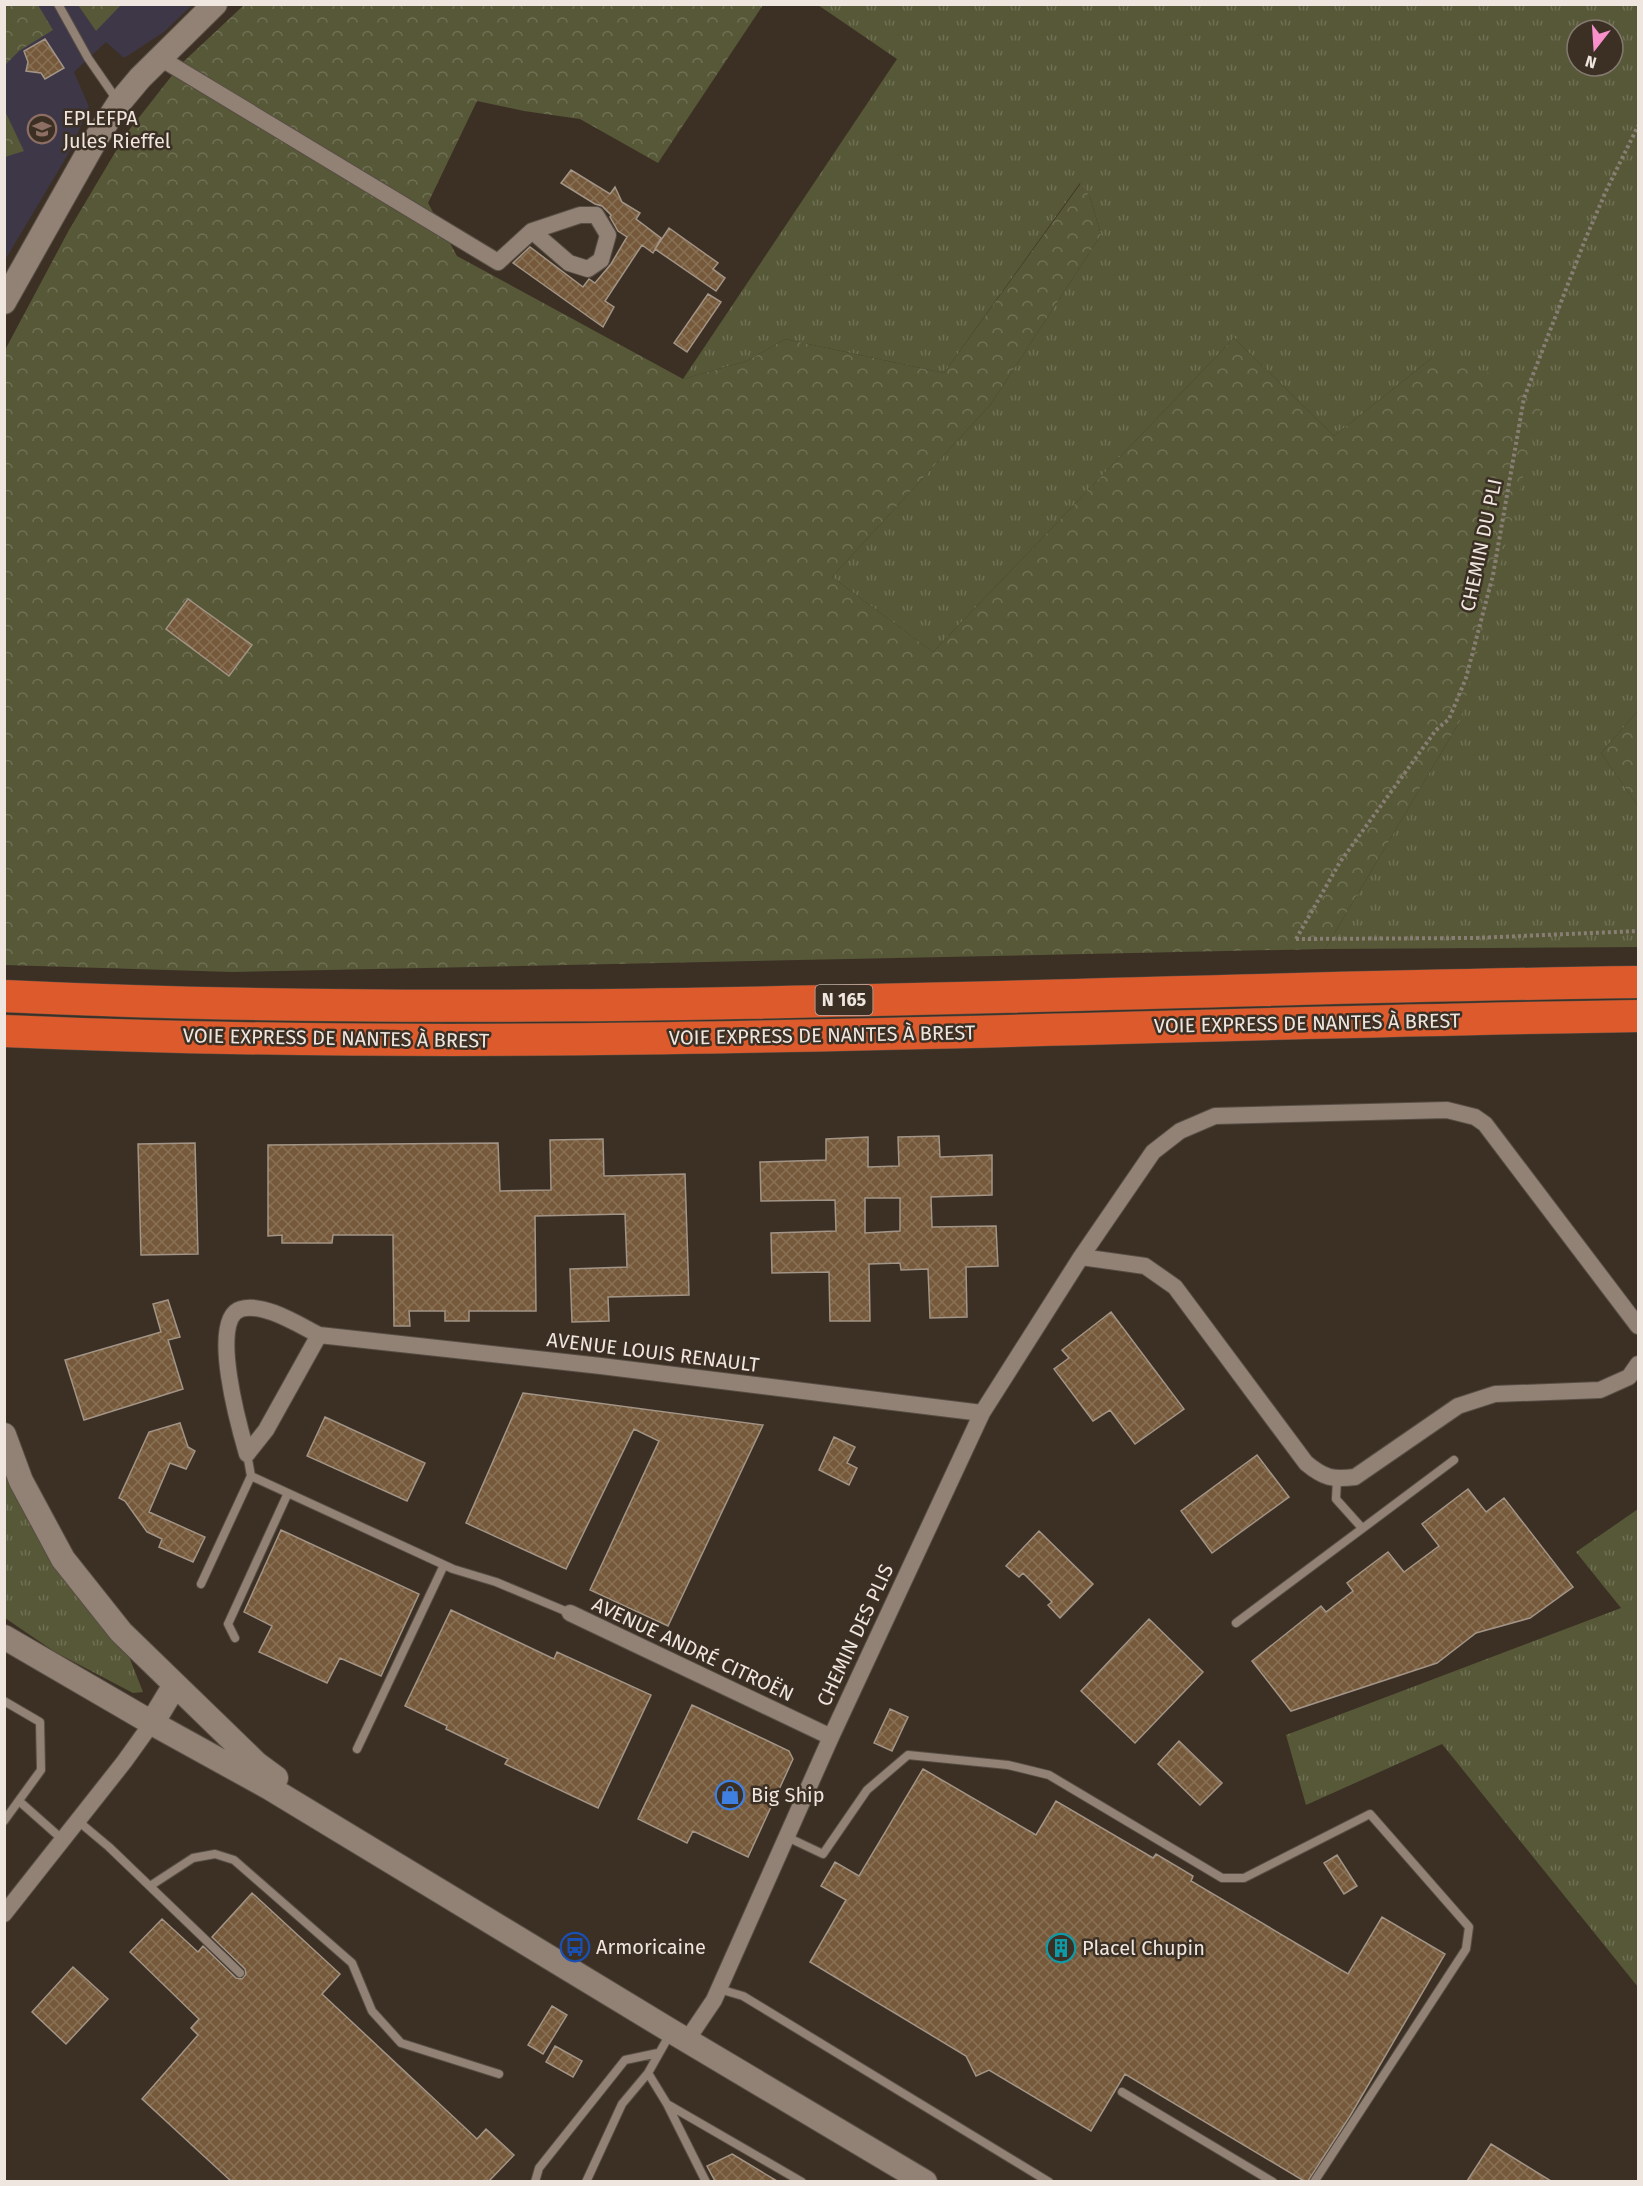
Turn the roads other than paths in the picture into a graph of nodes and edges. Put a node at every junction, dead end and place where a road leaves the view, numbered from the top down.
1 (58, 4) edge
2 (215, 4) edge
3 (160, 58) junction
4 (119, 103) junction
5 (532, 231) dead end
6 (4, 302) edge
7 (1638, 982) edge
8 (4, 996) edge
9 (1638, 1016) edge
10 (4, 1032) edge
11 (45, 1033) junction
12 (4, 1048) edge
13 (1081, 1257) junction
14 (1638, 1326) edge
15 (319, 1335) junction
16 (1638, 1364) edge
17 (982, 1413) junction
18 (4, 1435) edge
19 (247, 1454) junction
20 (1454, 1460) dead end
21 (251, 1476) junction
22 (1337, 1479) junction
23 (288, 1493) junction
24 (1362, 1528) junction
25 (444, 1565) junction
26 (201, 1584) dead end
27 (570, 1613) joint
28 (1236, 1623) dead end
29 (7, 1636) edge
30 (235, 1638) dead end
31 (175, 1685) junction
32 (4, 1701) edge
33 (152, 1723) junction
34 (831, 1737) junction
35 (357, 1749) dead end
36 (19, 1801) junction
37 (5, 1819) edge
38 (78, 1821) junction
39 (787, 1837) junction
40 (63, 1840) junction
41 (374, 1851) junction
42 (150, 1886) junction
43 (4, 1914) edge
44 (240, 1973) dead end
45 (719, 1989) junction
46 (679, 2036) junction
47 (658, 2054) junction
48 (648, 2073) junction
49 (499, 2074) dead end
50 (1122, 2092) dead end
51 (667, 2103) junction
52 (535, 2181) edge
53 (586, 2181) edge
54 (706, 2181) edge
55 (802, 2181) edge
56 (925, 2181) edge
57 (1049, 2181) edge
58 (1273, 2181) edge
59 (1314, 2181) edge

1 - 4 lane
2 - 3 main road
3 - 4 main road
3 - 5 street
4 - 6 main road
7 - 8 highway, VOIE EXPRESS DE NANTES À BREST / N 165
9 - 11 highway, VOIE EXPRESS DE NANTES À BREST / N 165
10 - 11 highway, VOIE EXPRESS DE NANTES À BREST / N 165
11 - 12 highway
13 - 14 street, CHEMIN DES PLIS
13 - 17 street, CHEMIN DES PLIS
13 - 22 street
15 - 17 street, AVENUE LOUIS RENAULT
15 - 19 street
15 - 19 street, AVENUE LOUIS RENAULT
16 - 22 street
17 - 34 street, CHEMIN DES PLIS
18 - 31 main road
19 - 21 lane
20 - 24 lane
21 - 23 lane
21 - 26 lane
22 - 24 lane
23 - 25 lane
23 - 30 lane
24 - 28 lane
25 - 27 lane
25 - 35 lane
27 - 34 street, AVENUE ANDRÉ CITROËN
29 - 33 main road
31 - 33 main road
31 - 41 main road
32 - 36 lane
33 - 38 street
33 - 41 main road
34 - 39 street, CHEMIN DES PLIS
36 - 37 lane
36 - 40 lane
38 - 40 street
38 - 42 lane
39 - 45 street, CHEMIN DES PLIS
39 - 59 lane
40 - 43 street
41 - 46 main road
42 - 44 lane
42 - 49 lane
45 - 46 street, CHEMIN DES PLIS
45 - 57 lane
46 - 47 lane
46 - 56 main road
47 - 48 lane
47 - 52 lane
48 - 51 lane
48 - 53 lane
50 - 58 lane
51 - 54 lane
51 - 55 lane

